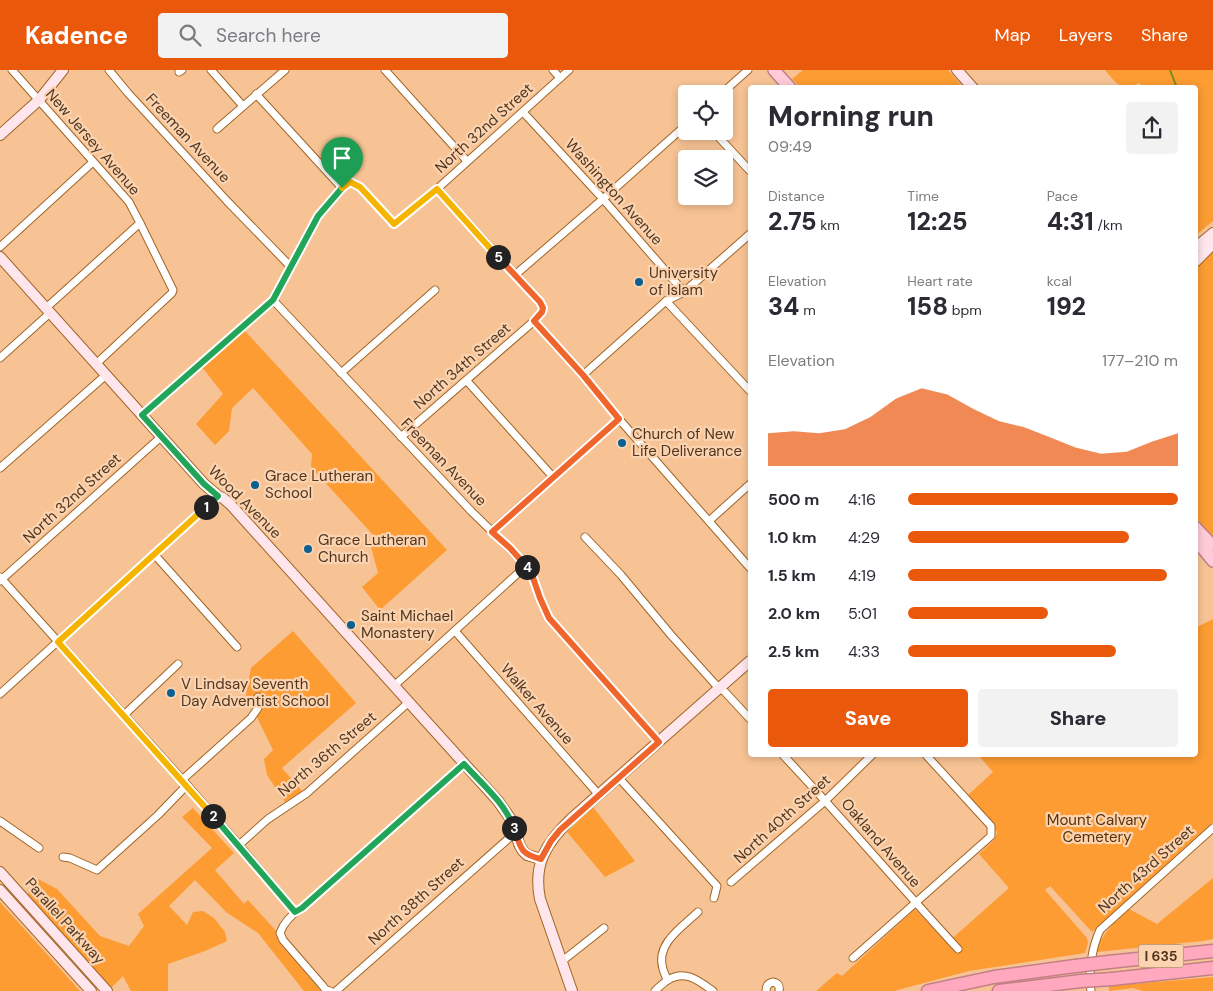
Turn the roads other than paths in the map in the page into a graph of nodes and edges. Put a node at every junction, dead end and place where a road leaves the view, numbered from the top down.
1 (12, 70) edge
2 (63, 70) edge
3 (109, 70) edge
4 (211, 70) edge
5 (285, 70) edge
6 (385, 70) edge
7 (553, 70) edge
8 (570, 70) edge
9 (748, 70) edge
10 (774, 70) edge
11 (957, 70) edge
12 (560, 78) junction
13 (731, 85) edge
14 (787, 85) edge
15 (970, 85) edge
16 (256, 94) junction
17 (39, 100) junction
18 (242, 106) junction
19 (523, 112) junction
20 (217, 129) dead end
21 (678, 132) edge
22 (0, 134) edge
23 (721, 140) edge
24 (467, 161) junction
25 (93, 162) junction
26 (748, 169) edge
27 (342, 188) junction
28 (437, 189) junction
29 (603, 199) junction
30 (140, 223) junction
31 (1213, 233) edge
32 (748, 236) edge
33 (1213, 244) edge
34 (0, 246) edge
35 (1198, 246) edge
36 (0, 256) edge
37 (1198, 259) edge
38 (291, 267) junction
39 (515, 275) junction
40 (435, 290) dead end
41 (684, 292) junction
42 (273, 300) junction
43 (666, 300) junction
44 (48, 310) junction
45 (534, 321) junction
46 (0, 358) edge
47 (96, 364) junction
48 (341, 373) junction
49 (106, 375) junction
50 (583, 375) junction
51 (748, 380) edge
52 (467, 381) junction
53 (743, 384) junction
54 (748, 389) edge
55 (142, 415) junction
56 (619, 419) junction
57 (162, 436) junction
58 (401, 437) junction
59 (0, 468) edge
60 (553, 477) junction
61 (748, 486) edge
62 (218, 496) junction
63 (709, 521) junction
64 (1198, 530) edge
65 (492, 532) junction
66 (585, 538) dead end
67 (1198, 543) edge
68 (1213, 546) edge
69 (154, 554) junction
70 (1213, 561) edge
71 (526, 566) junction
72 (748, 566) edge
73 (1, 579) edge
74 (455, 631) junction
75 (58, 642) junction
76 (237, 647) dead end
77 (748, 663) edge
78 (178, 664) dead end
79 (395, 686) junction
80 (720, 688) junction
81 (0, 694) edge
82 (258, 697) dead end
83 (409, 702) junction
84 (124, 715) junction
85 (748, 717) edge
86 (659, 742) junction
87 (786, 757) edge
88 (870, 757) edge
89 (928, 757) edge
90 (464, 764) junction
91 (618, 777) junction
92 (185, 782) junction
93 (599, 795) junction
94 (826, 800) junction
95 (0, 822) edge
96 (1213, 828) edge
97 (516, 832) junction
98 (239, 845) junction
99 (39, 848) dead end
100 (63, 857) dead end
101 (541, 859) junction
102 (2, 879) edge
103 (732, 882) dead end
104 (0, 890) edge
105 (714, 898) dead end
106 (916, 904) junction
107 (295, 912) junction
108 (698, 912) dead end
109 (604, 928) dead end
110 (958, 950) dead end
111 (1210, 950) edge
112 (854, 958) dead end
113 (561, 962) junction
114 (1213, 968) edge
115 (667, 980) junction
116 (568, 990) edge
117 (91, 991) edge
118 (107, 991) edge
119 (330, 991) edge
120 (336, 991) edge
121 (655, 991) edge
122 (713, 991) edge
123 (766, 991) edge
124 (779, 991) edge
125 (928, 991) edge
126 (999, 991) edge
127 (1090, 991) edge

1 - 17 street, New Jersey Avenue
2 - 17 street
3 - 38 street, Freeman Avenue
4 - 18 street
5 - 16 street
6 - 24 street
7 - 12 street
8 - 12 street, North 32nd Street
9 - 13 street
10 - 14 main road
11 - 15 street
12 - 19 street, North 32nd Street
16 - 18 street
16 - 27 street
17 - 22 street
17 - 25 street, New Jersey Avenue
18 - 20 street
19 - 24 street, North 32nd Street
19 - 29 street, Washington Avenue
21 - 29 street
23 - 26 street
24 - 28 street, North 32nd Street
25 - 30 street, New Jersey Avenue
25 - 34 street
27 - 28 street, North 32nd Street
27 - 38 street
28 - 39 street
29 - 39 street
29 - 41 street, Washington Avenue
30 - 44 street
30 - 47 street, New Jersey Avenue
31 - 35 street
32 - 41 street
33 - 37 street
36 - 44 street, Wood Avenue
38 - 42 street
39 - 45 street
40 - 48 street
41 - 43 street
42 - 48 street, Freeman Avenue
42 - 55 street
43 - 50 street
43 - 53 street
44 - 46 street
44 - 47 street, Wood Avenue
45 - 50 street
45 - 52 street, North 34th Street
47 - 49 street, Wood Avenue
48 - 58 street, Freeman Avenue
49 - 55 street, Wood Avenue
49 - 59 street
50 - 56 street
51 - 53 street
52 - 58 street, North 34th Street
52 - 60 street
53 - 54 street
55 - 57 street, Wood Avenue
56 - 60 street
56 - 63 street
57 - 62 street, Wood Avenue
57 - 73 street, North 32nd Street
58 - 65 street, Freeman Avenue
60 - 65 street
61 - 63 street
62 - 69 street
62 - 79 street, Wood Avenue
63 - 72 street
64 - 68 main road
65 - 71 street, Freeman Avenue
66 - 80 street
67 - 70 main road
69 - 75 street
69 - 76 street
71 - 74 street
71 - 86 street, Freeman Avenue
73 - 75 street
74 - 79 street
74 - 93 street, Walker Avenue
75 - 81 street
75 - 84 street
77 - 80 street
78 - 84 street
79 - 83 street, Wood Avenue
80 - 85 street
80 - 86 street
82 - 92 street
83 - 90 street, Wood Avenue
83 - 98 street, North 36th Street
84 - 92 street
86 - 91 street
87 - 94 street, Oakland Avenue
88 - 94 street, North 40th Street
89 - 106 street
90 - 97 street, Wood Avenue
90 - 107 street
91 - 93 street
91 - 105 street
92 - 98 street
92 - 100 street
93 - 101 street
94 - 103 street, North 40th Street
94 - 106 street, Oakland Avenue
95 - 99 street
96 - 127 street, North 43rd Street
97 - 101 street, Wood Avenue
97 - 120 street, North 38th Street
98 - 107 street
101 - 113 street
102 - 118 street, Parallel Parkway
104 - 117 street, Parallel Parkway
106 - 110 street, Oakland Avenue
106 - 112 street
107 - 119 street
108 - 115 street
109 - 113 street
111 - 125 highway, I 635, bridge
113 - 116 street
114 - 126 highway, I 635, bridge
115 - 121 street
115 - 122 street
123 - 124 street

